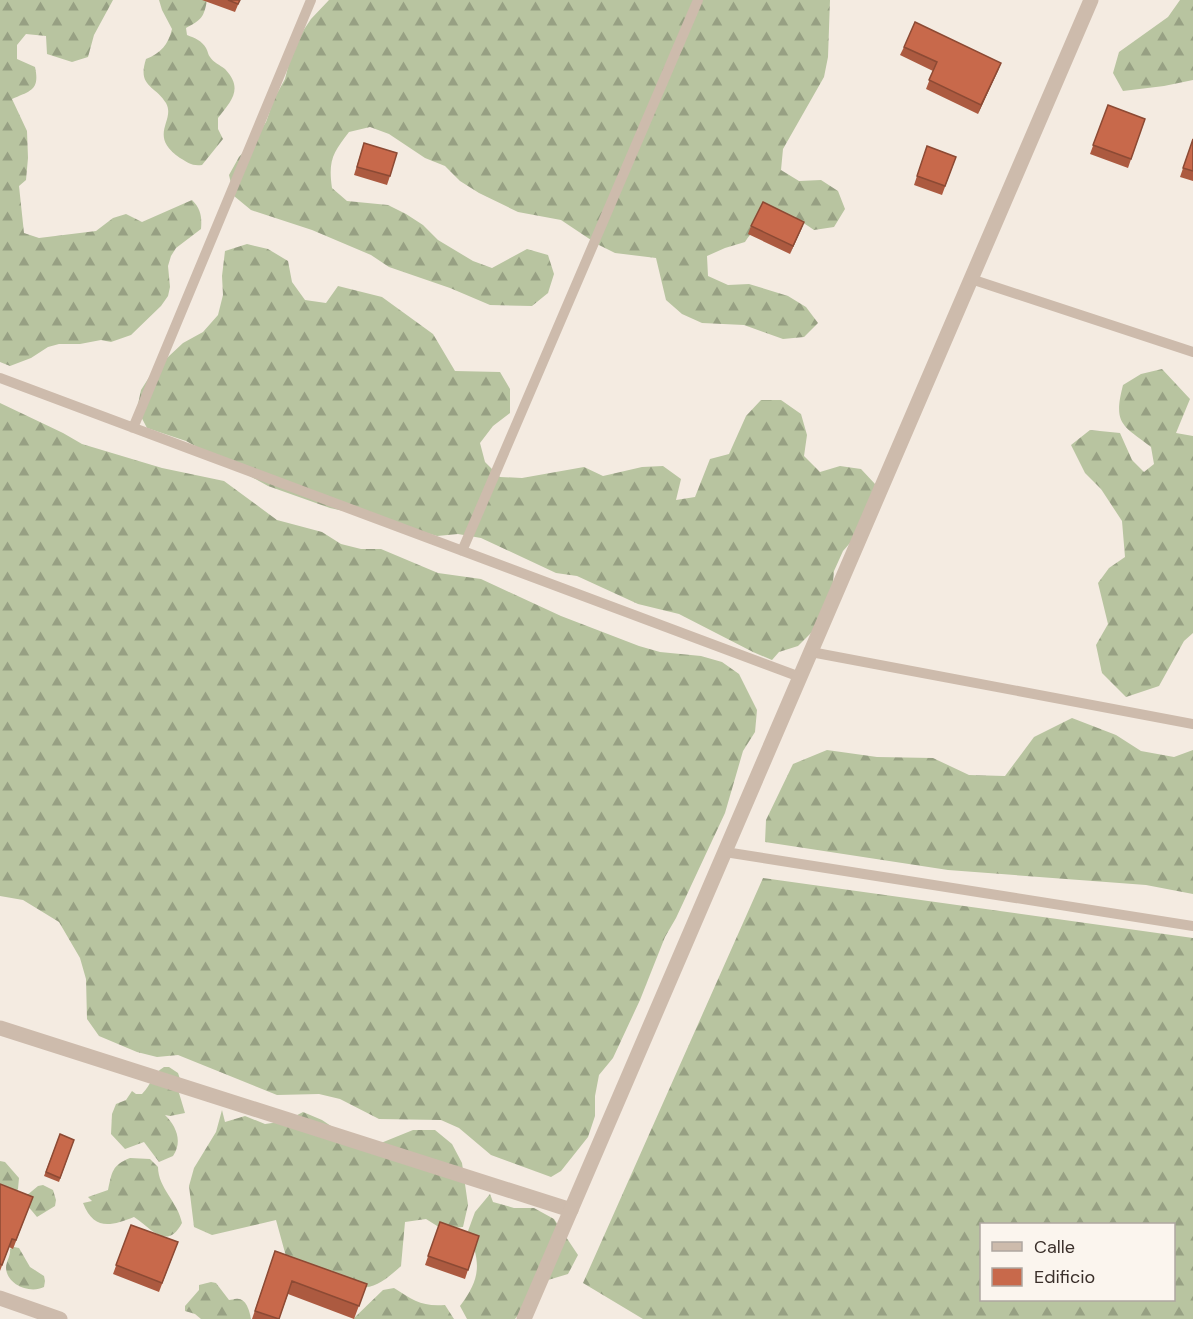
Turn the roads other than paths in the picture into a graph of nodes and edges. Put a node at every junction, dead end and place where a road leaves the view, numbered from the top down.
1 (311, 0) edge
2 (698, 0) edge
3 (1091, 0) edge
4 (971, 279) junction
5 (1193, 352) edge
6 (0, 378) edge
7 (133, 428) junction
8 (462, 551) junction
9 (811, 652) junction
10 (800, 677) junction
11 (1193, 724) edge
12 (725, 852) junction
13 (1193, 926) edge
14 (0, 1028) edge
15 (571, 1210) junction
16 (0, 1298) edge
17 (60, 1319) edge
18 (524, 1319) edge

1 - 7 lane
2 - 8 lane
3 - 4 street
4 - 5 lane
4 - 9 street
6 - 7 lane
7 - 8 lane
8 - 10 lane
9 - 10 street
9 - 11 lane
10 - 12 street
12 - 13 lane
12 - 15 street
14 - 15 street
15 - 18 street
16 - 17 street

